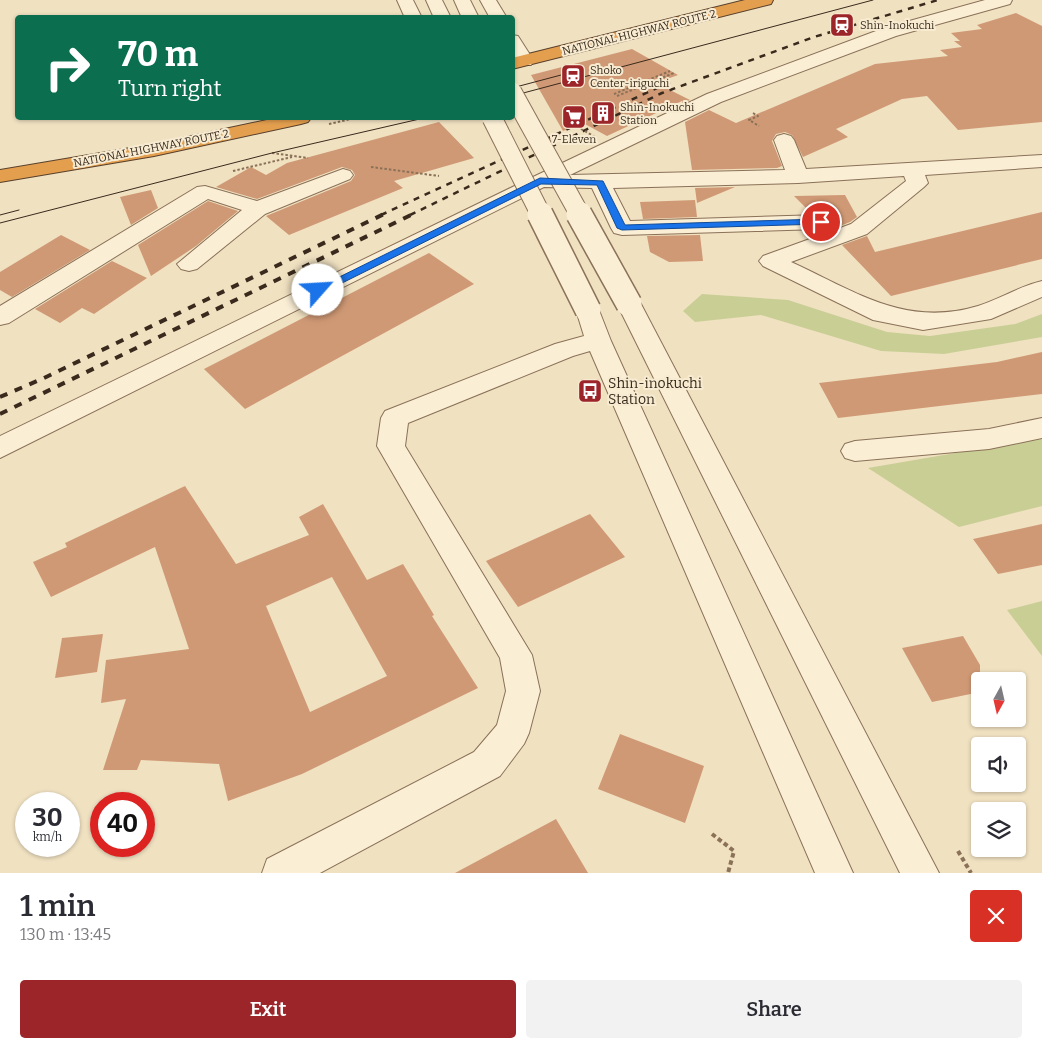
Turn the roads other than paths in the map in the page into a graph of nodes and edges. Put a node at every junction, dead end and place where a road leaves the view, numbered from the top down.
1 (405, 0) edge
2 (434, 0) edge
3 (462, 0) edge
4 (488, 0) edge
5 (765, 0) edge
6 (1004, 0) edge
7 (412, 15) edge
8 (442, 15) edge
9 (470, 15) edge
10 (497, 15) edge
11 (515, 49) edge
12 (519, 62) edge
13 (515, 97) edge
14 (292, 120) edge
15 (493, 120) edge
16 (784, 140) dead end
17 (1042, 161) edge
18 (353, 170) road end
19 (913, 170) junction
20 (0, 176) edge
21 (798, 177) junction
22 (540, 181) junction
23 (600, 183) junction
24 (257, 209) junction
25 (821, 222) dead end
26 (189, 264) dead end
27 (1042, 288) edge
28 (0, 318) edge
29 (598, 341) junction
30 (1042, 428) edge
31 (0, 448) edge
32 (855, 451) dead end
33 (281, 873) edge
34 (834, 873) edge
35 (920, 873) edge

1 - 7 street
2 - 8 street
3 - 9 street
4 - 10 street
5 - 12 highway, NATIONAL HIGHWAY ROUTE 2
6 - 22 street
11 - 12 street
13 - 35 street, bridge
14 - 20 highway, NATIONAL HIGHWAY ROUTE 2
15 - 29 street, bridge
16 - 21 street
17 - 19 street
18 - 24 street
19 - 21 street
19 - 27 street
21 - 23 street
22 - 23 street
22 - 31 street
23 - 25 street
24 - 26 street
24 - 28 street
29 - 33 street
29 - 34 street
30 - 32 street

